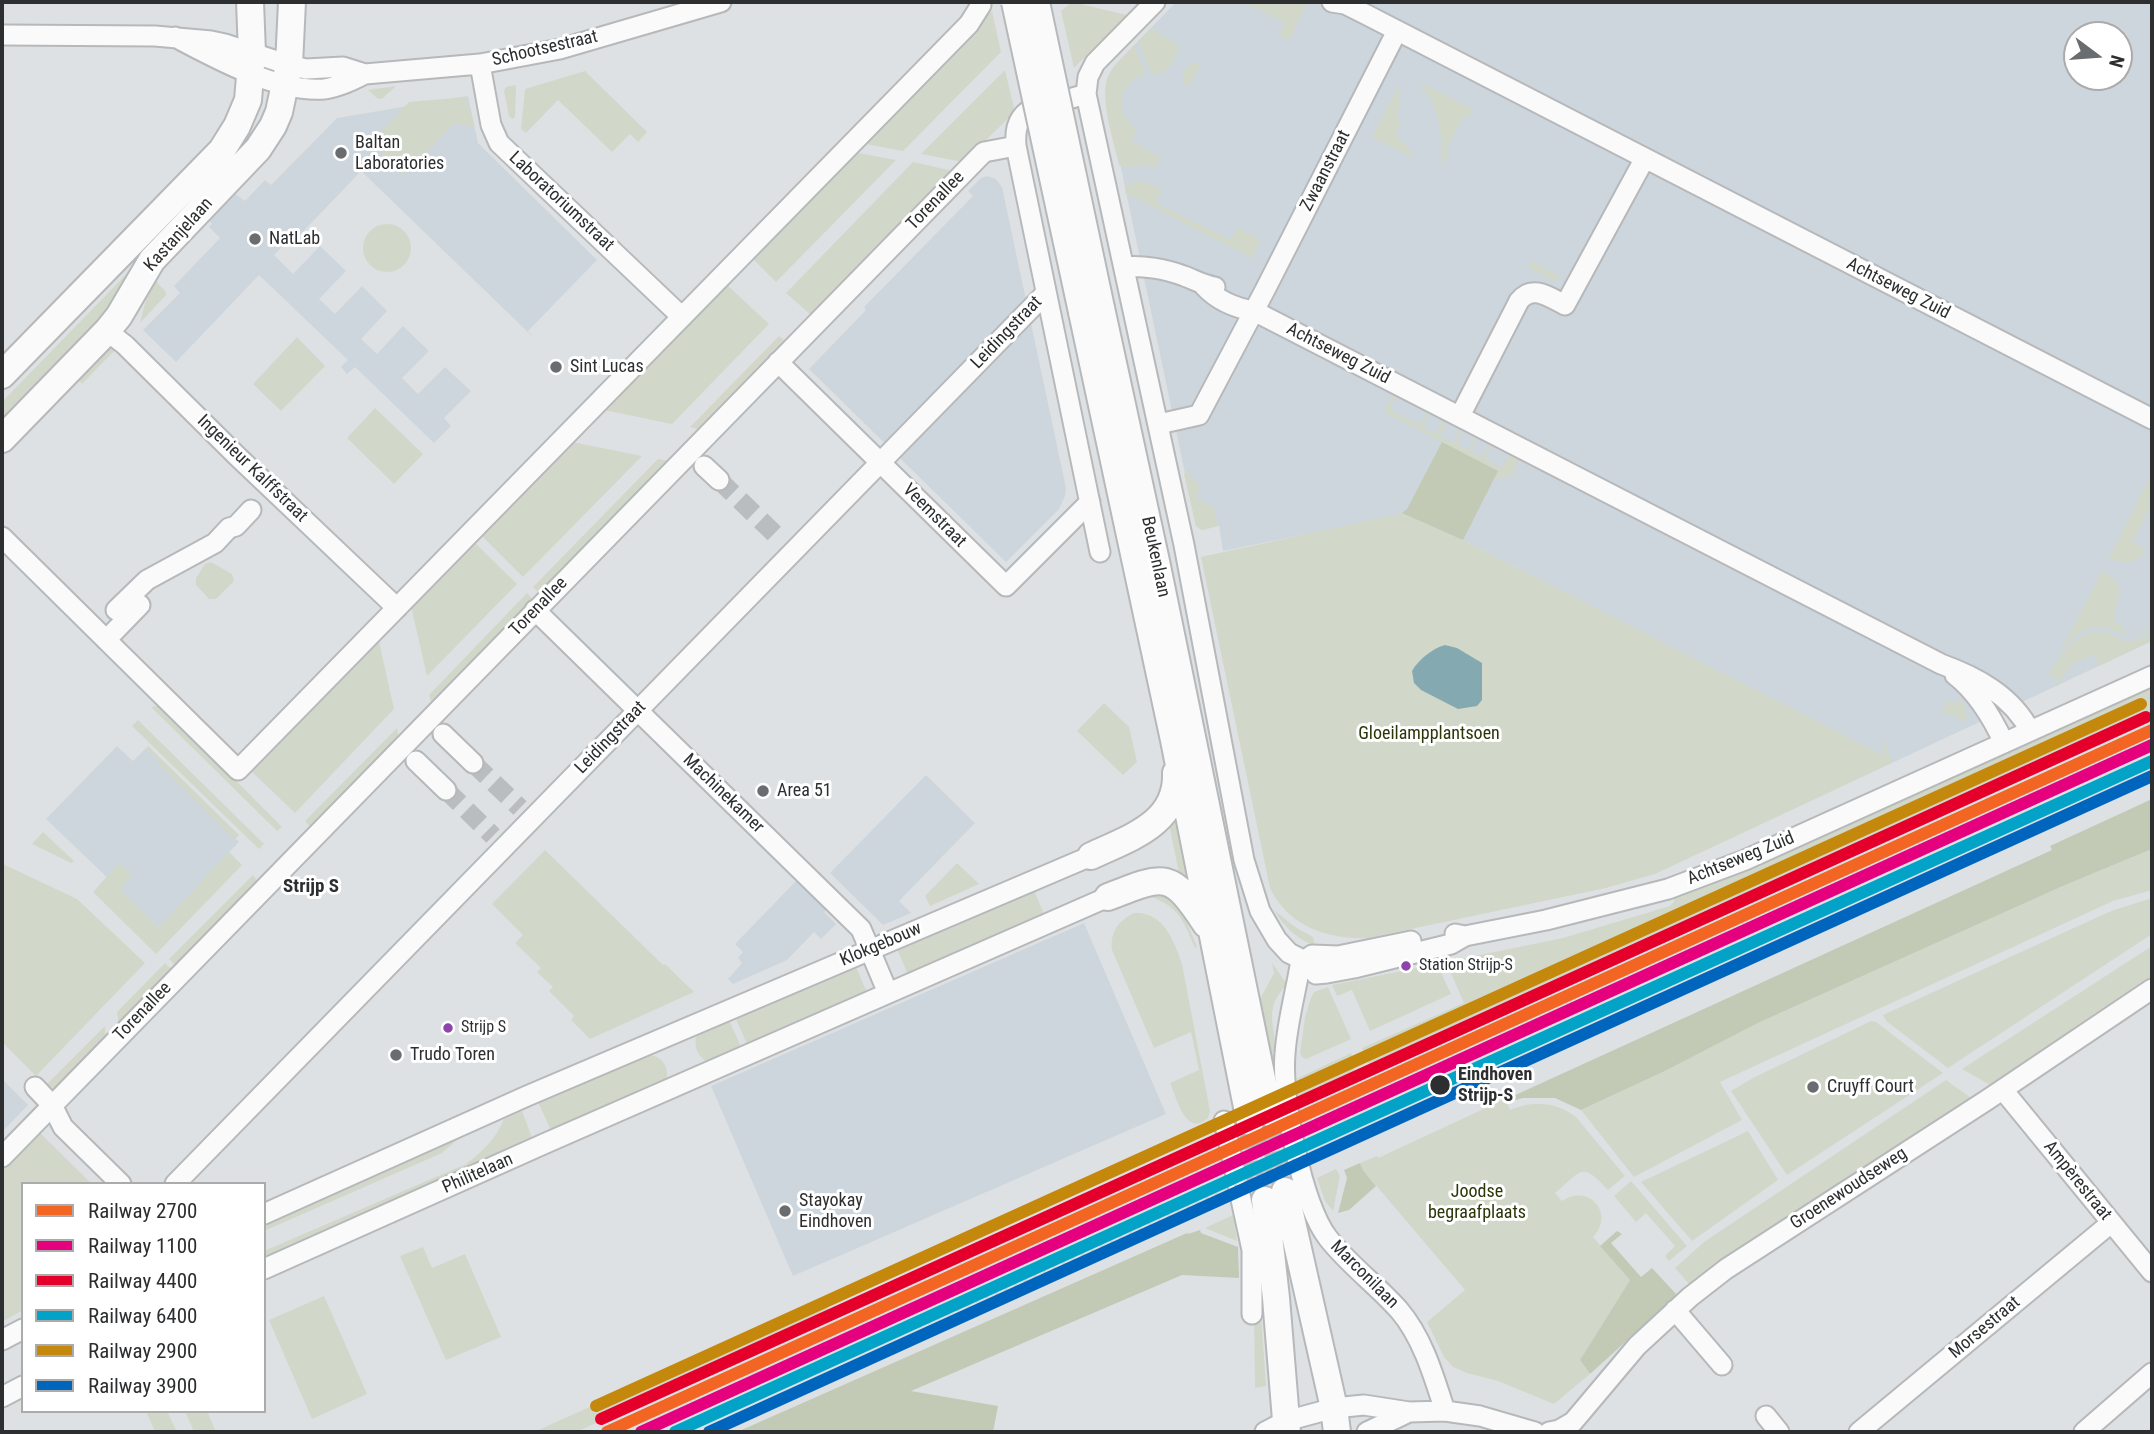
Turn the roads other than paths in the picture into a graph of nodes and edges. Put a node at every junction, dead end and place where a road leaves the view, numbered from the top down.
1 (250, 2) edge
2 (292, 2) edge
3 (721, 2) edge
4 (981, 2) edge
5 (1015, 2) edge
6 (1036, 2) edge
7 (1155, 2) edge
8 (1349, 5) edge
9 (1397, 31) junction
10 (2, 35) edge
11 (251, 63) junction
12 (480, 64) junction
13 (287, 75) junction
14 (1086, 94) junction
15 (1016, 146) junction
16 (1645, 158) junction
17 (1124, 267) junction
18 (1046, 293) junction
19 (1091, 310) junction
20 (1254, 311) junction
21 (682, 317) junction
22 (107, 331) junction
23 (778, 362) junction
24 (2, 375) edge
25 (1460, 416) junction
26 (2152, 419) edge
27 (1158, 424) junction
28 (2, 439) edge
29 (880, 462) junction
30 (704, 466) dead end
31 (719, 480) tunnel mouth
32 (267, 484) junction
33 (1090, 502) junction
34 (251, 510) dead end
35 (229, 528) junction
36 (2, 537) edge
37 (1100, 552) dead end
38 (138, 591) junction
39 (397, 608) junction
40 (116, 610) dead end
41 (535, 610) junction
42 (106, 640) junction
43 (1941, 664) junction
44 (2152, 676) edge
45 (638, 710) junction
46 (2031, 731) junction
47 (443, 734) dead end
48 (1174, 740) junction
49 (2004, 743) junction
50 (416, 761) dead end
51 (473, 763) tunnel mouth
52 (446, 790) tunnel mouth
53 (1091, 856) joint
54 (1108, 897) joint
55 (1213, 934) junction
56 (870, 950) junction
57 (1303, 961) junction
58 (2152, 989) edge
59 (888, 993) junction
60 (35, 1087) dead end
61 (2003, 1090) junction
62 (52, 1105) junction
63 (1263, 1108) junction
64 (1224, 1121) dead end
65 (2, 1157) edge
66 (119, 1182) edge
67 (178, 1182) edge
68 (266, 1213) edge
69 (2111, 1223) junction
70 (266, 1268) edge
71 (2152, 1272) edge
72 (1264, 1293) junction
73 (1675, 1310) junction
74 (1252, 1314) dead end
75 (21, 1330) edge
76 (2, 1340) edge
77 (1722, 1365) dead end
78 (2152, 1373) edge
79 (21, 1387) edge
80 (2, 1397) edge
81 (1446, 1411) junction
82 (1409, 1412) junction
83 (1766, 1416) dead end
84 (1336, 1420) edge
85 (1576, 1427) edge
86 (1279, 1428) edge
87 (1367, 1432) edge
88 (1535, 1432) edge
89 (1549, 1432) edge
90 (1779, 1432) edge
91 (1859, 1432) edge
92 (2084, 1432) edge

1 - 11 main road, Kastanjelaan
2 - 13 main road, Kastanjelaan
3 - 12 street, Schootsestraat
4 - 21 street
5 - 19 main road, Beukenlaan, bridge
6 - 19 main road, Beukenlaan, bridge
7 - 14 street
8 - 9 street, Achtseweg Zuid
9 - 16 street, Achtseweg Zuid
9 - 20 street, Zwaanstraat
10 - 11 street, Schootsestraat
11 - 13 street, Schootsestraat
11 - 24 main road, Kastanjelaan
12 - 13 street, Schootsestraat
12 - 21 street, Laboratoriumstraat
13 - 22 main road, Kastanjelaan
14 - 15 street
14 - 17 street, Beukenlaan
15 - 18 street
15 - 23 street, Torenallee
16 - 25 street
16 - 26 street, Achtseweg Zuid
17 - 20 street, Achtseweg Zuid
17 - 27 street, Beukenlaan
18 - 29 street, Leidingstraat
18 - 33 street
19 - 48 main road, Beukenlaan
19 - 63 main road, Beukenlaan
20 - 25 street, Achtseweg Zuid
20 - 27 street
21 - 39 street
22 - 28 main road, Kastanjelaan
22 - 32 street, Ingenieur Kalffstraat
23 - 29 street, Veemstraat
23 - 41 street, Torenallee
25 - 43 street, Achtseweg Zuid
27 - 57 street, Beukenlaan
29 - 33 street, Veemstraat
29 - 45 street, Leidingstraat
30 - 31 street
32 - 35 street
32 - 39 street, Ingenieur Kalffstraat
33 - 37 street
34 - 35 street
35 - 38 street
36 - 42 street
38 - 40 street
38 - 42 street
39 - 42 street
41 - 45 street, Machinekamer
41 - 62 street, Torenallee
43 - 46 street, Achtseweg Zuid
43 - 49 street, Achtseweg Zuid
44 - 46 street, Achtseweg Zuid
45 - 56 street, Machinekamer
45 - 67 street, Leidingstraat
46 - 49 street, Achtseweg Zuid
47 - 51 street
48 - 53 main road
48 - 55 main road, Beukenlaan
49 - 57 street, Achtseweg Zuid
50 - 52 street
53 - 56 street, Klokgebouw
54 - 55 main road
54 - 59 street
55 - 63 main road, Beukenlaan
56 - 59 street, Machinekamer
56 - 68 street, Klokgebouw
57 - 63 street
58 - 61 street, Groenewoudseweg
59 - 70 street, Philitelaan
60 - 62 street
61 - 69 street, Ampèrestraat
61 - 73 street, Groenewoudseweg
62 - 65 street, Torenallee
62 - 66 street
63 - 81 street, Marconilaan
64 - 72 street, Marconilaan
69 - 71 street, Ampèrestraat
69 - 91 street, Morsestraat
72 - 74 street, Marconilaan
72 - 84 main road, Marconilaan
72 - 86 main road, Marconilaan
73 - 77 street
73 - 85 street, Groenewoudseweg
75 - 76 street
78 - 92 street
79 - 80 street
81 - 82 street
81 - 88 street
82 - 84 street
82 - 87 street
83 - 90 street
84 - 86 street
85 - 89 street

